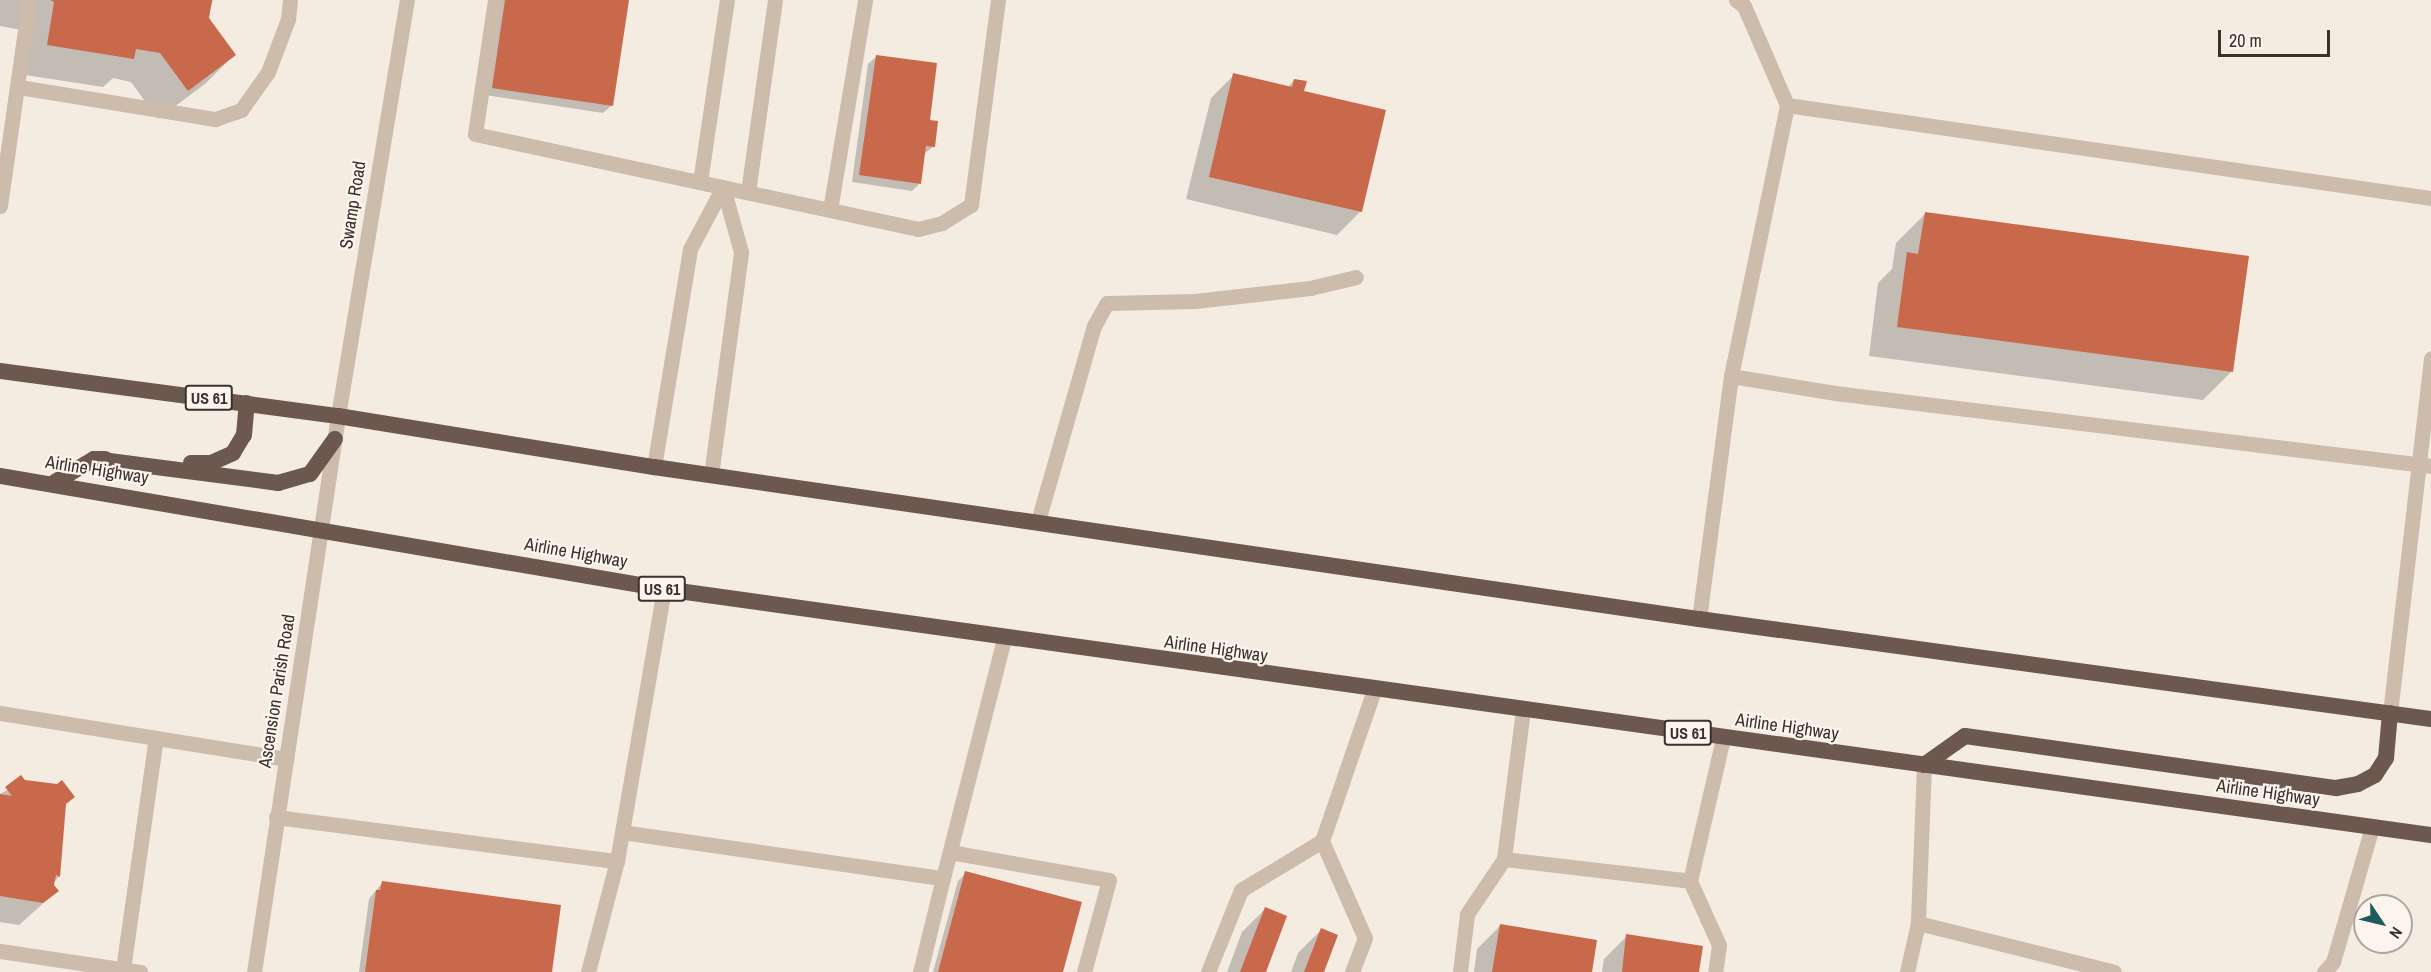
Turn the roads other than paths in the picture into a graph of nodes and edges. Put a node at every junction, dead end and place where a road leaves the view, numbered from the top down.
1 (290, 0) edge
2 (407, 0) edge
3 (495, 0) edge
4 (727, 0) edge
5 (775, 0) edge
6 (865, 0) edge
7 (998, 0) edge
8 (1736, 0) edge
9 (29, 3) dead end
10 (19, 87) junction
11 (1787, 105) junction
12 (700, 182) junction
13 (723, 187) junction
14 (748, 192) junction
15 (2431, 198) edge
16 (0, 206) edge
17 (830, 210) junction
18 (1356, 277) dead end
19 (2431, 358) edge
20 (0, 371) edge
21 (1731, 376) junction
22 (247, 403) junction
23 (338, 416) junction
24 (335, 439) junction
25 (94, 459) junction
26 (2424, 465) edge
27 (654, 467) junction
28 (711, 475) junction
29 (0, 476) edge
30 (55, 482) junction
31 (1038, 521) junction
32 (322, 528) junction
33 (664, 589) junction
34 (1699, 619) junction
35 (1004, 639) junction
36 (1374, 690) junction
37 (1523, 710) junction
38 (0, 713) edge
39 (2390, 713) junction
40 (2431, 719) edge
41 (156, 738) junction
42 (1723, 738) junction
43 (286, 759) junction
44 (1924, 765) junction
45 (276, 817) junction
46 (2372, 827) junction
47 (622, 832) junction
48 (2431, 835) edge
49 (1322, 841) junction
50 (950, 852) junction
51 (1504, 860) junction
52 (617, 861) junction
53 (943, 878) junction
54 (1690, 881) junction
55 (1918, 923) junction
56 (0, 951) edge
57 (123, 969) junction
58 (140, 972) edge
59 (254, 972) edge
60 (588, 972) edge
61 (920, 972) edge
62 (1084, 972) edge
63 (1208, 972) edge
64 (1352, 972) edge
65 (1460, 972) edge
66 (1715, 972) edge
67 (1907, 972) edge
68 (2114, 972) edge
69 (2324, 972) edge

1 - 10 street
2 - 23 street, Swamp Road
3 - 12 street
4 - 12 street
5 - 14 street
6 - 17 street
7 - 17 street
8 - 11 street
9 - 10 street
10 - 16 street
11 - 15 street
11 - 21 street
12 - 13 street
13 - 14 street
13 - 27 street
13 - 28 street
14 - 17 street
18 - 31 street
19 - 26 street
20 - 22 highway, US 61
21 - 26 street
21 - 34 street
22 - 23 highway, US 61
22 - 25 highway
23 - 24 street, Ascension Parish Road
23 - 27 highway, US 61
24 - 25 highway
24 - 32 street, Ascension Parish Road
25 - 30 highway
26 - 39 street
27 - 28 highway, US 61
28 - 31 highway, US 61
29 - 30 highway, Airline Highway / US 61
30 - 32 highway, Airline Highway / US 61
31 - 34 highway, US 61
32 - 33 highway, Airline Highway / US 61
32 - 43 street, Ascension Parish Road
33 - 35 highway, Airline Highway / US 61
33 - 47 street
34 - 39 highway, US 61
35 - 36 highway, Airline Highway / US 61
35 - 50 street
36 - 37 highway, Airline Highway / US 61
36 - 49 street
37 - 42 highway, Airline Highway / US 61
37 - 51 street
38 - 41 street
39 - 40 highway, US 61
39 - 44 highway
41 - 43 street
41 - 57 street
42 - 44 highway, Airline Highway / US 61
42 - 54 street
43 - 45 street, Ascension Parish Road
44 - 46 highway, Airline Highway / US 61
44 - 55 street
45 - 52 street
45 - 59 street, Ascension Parish Road
46 - 48 highway, Airline Highway / US 61
46 - 69 street
47 - 52 street
47 - 53 street
49 - 63 street
49 - 64 street
50 - 53 street
50 - 62 street
51 - 54 street
51 - 65 street
52 - 60 street
53 - 61 street
54 - 66 street
55 - 67 street
55 - 68 street
56 - 57 street
57 - 58 street

